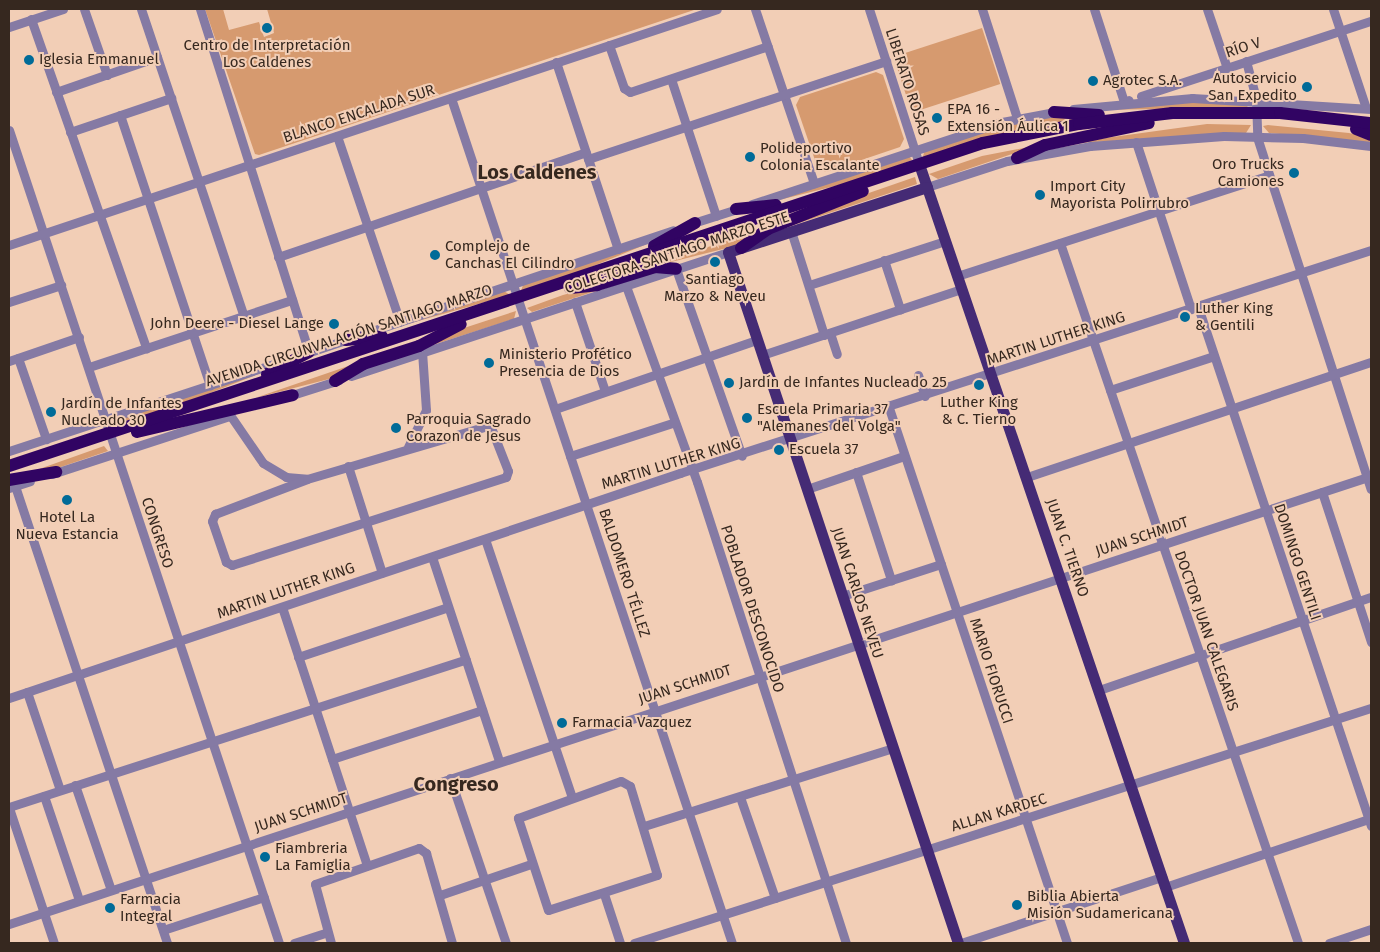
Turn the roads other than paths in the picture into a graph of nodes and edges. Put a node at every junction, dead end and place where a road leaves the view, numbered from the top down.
1 (63, 9) edge
2 (84, 9) edge
3 (141, 9) edge
4 (200, 9) edge
5 (717, 9) edge
6 (755, 9) edge
7 (869, 9) edge
8 (982, 9) edge
9 (1094, 9) edge
10 (1208, 9) edge
11 (1333, 9) edge
12 (31, 19) junction
13 (1371, 20) edge
14 (9, 27) edge
15 (1340, 31) junction
16 (609, 45) junction
17 (768, 46) junction
18 (157, 57) junction
19 (886, 61) junction
20 (1246, 61) junction
21 (556, 62) junction
22 (1227, 68) junction
23 (107, 75) junction
24 (671, 79) junction
25 (56, 92) junction
26 (784, 94) junction
27 (171, 98) junction
28 (451, 98) junction
29 (1256, 99) junction
30 (1124, 102) junction
31 (1369, 109) edge
32 (1054, 112) junction
33 (1216, 112) junction
34 (120, 114) junction
35 (1256, 117) junction
36 (1017, 118) junction
37 (1150, 123) junction
38 (1371, 123) edge
39 (686, 126) junction
40 (9, 130) edge
41 (70, 132) junction
42 (1371, 133) edge
43 (337, 136) junction
44 (1257, 136) junction
45 (1136, 142) junction
46 (1371, 146) edge
47 (914, 149) junction
48 (587, 156) junction
49 (1017, 158) junction
50 (249, 165) junction
51 (920, 168) junction
52 (1269, 175) junction
53 (199, 182) junction
54 (814, 183) junction
55 (864, 186) junction
56 (481, 187) junction
57 (927, 187) junction
58 (147, 199) junction
59 (736, 209) junction
60 (1159, 211) junction
61 (99, 215) junction
62 (716, 216) junction
63 (695, 223) junction
64 (368, 226) junction
65 (791, 231) junction
66 (44, 234) junction
67 (945, 241) junction
68 (1060, 243) junction
69 (9, 245) edge
70 (741, 248) junction
71 (618, 249) junction
72 (1371, 250) edge
73 (728, 252) junction
74 (278, 258) junction
75 (884, 260) junction
76 (676, 269) junction
77 (1301, 273) junction
78 (957, 276) junction
79 (580, 277) junction
80 (61, 284) junction
81 (513, 284) junction
82 (809, 285) junction
83 (626, 286) junction
84 (570, 288) junction
85 (961, 289) junction
86 (292, 300) junction
87 (519, 301) junction
88 (9, 302) edge
89 (575, 302) junction
90 (1194, 308) junction
91 (900, 310) junction
92 (476, 311) junction
93 (244, 316) junction
94 (525, 319) junction
95 (400, 322) junction
96 (461, 324) junction
97 (192, 333) junction
98 (827, 334) junction
99 (79, 337) junction
100 (346, 340) junction
101 (757, 340) junction
102 (1094, 341) junction
103 (146, 348) junction
104 (309, 352) junction
105 (422, 352) junction
106 (837, 354) dead end
107 (762, 356) junction
108 (1214, 356) junction
109 (707, 357) junction
110 (18, 358) junction
111 (9, 361) edge
112 (1371, 362) edge
113 (89, 367) junction
114 (657, 374) junction
115 (992, 374) junction
116 (1334, 374) junction
117 (918, 375) dead end
118 (335, 381) junction
119 (210, 385) junction
120 (1110, 390) junction
121 (605, 391) junction
122 (293, 395) junction
123 (925, 396) junction
124 (555, 408) junction
125 (888, 408) junction
126 (1232, 408) junction
127 (174, 412) junction
128 (230, 415) junction
129 (106, 419) junction
130 (675, 422) junction
131 (138, 432) junction
132 (111, 436) junction
133 (46, 439) junction
134 (791, 440) junction
135 (79, 443) junction
136 (1128, 443) junction
137 (408, 447) junction
138 (9, 452) edge
139 (116, 453) junction
140 (570, 456) junction
141 (742, 456) junction
142 (904, 456) junction
143 (9, 460) edge
144 (9, 466) edge
145 (348, 466) junction
146 (692, 471) junction
147 (56, 472) joint
148 (856, 472) junction
149 (1027, 477) junction
150 (1369, 477) edge
151 (307, 479) junction
152 (10, 482) edge
153 (1371, 488) edge
154 (807, 489) junction
155 (1322, 492) junction
156 (586, 504) junction
157 (1266, 511) junction
158 (366, 522) junction
159 (485, 539) junction
160 (1163, 544) junction
161 (432, 556) junction
162 (940, 564) junction
163 (382, 573) junction
164 (1061, 578) junction
165 (891, 580) junction
166 (842, 596) junction
167 (1371, 597) edge
168 (1358, 602) junction
169 (282, 607) junction
170 (448, 607) junction
171 (957, 612) junction
172 (1303, 621) junction
173 (179, 642) junction
174 (1371, 642) edge
175 (858, 644) junction
176 (1200, 656) junction
177 (298, 657) junction
178 (466, 660) junction
179 (78, 675) junction
180 (759, 675) junction
181 (1099, 690) junction
182 (27, 692) junction
183 (9, 698) edge
184 (315, 708) junction
185 (1371, 708) edge
186 (654, 709) junction
187 (482, 710) junction
188 (1336, 720) junction
189 (212, 741) junction
190 (553, 743) junction
191 (893, 748) junction
192 (1234, 754) junction
193 (332, 759) junction
194 (499, 761) junction
195 (111, 774) junction
196 (450, 778) junction
197 (794, 781) junction
198 (75, 785) junction
199 (1132, 787) junction
200 (60, 790) junction
201 (44, 796) junction
202 (740, 797) junction
203 (572, 798) junction
204 (9, 807) edge
205 (350, 812) junction
206 (689, 813) junction
207 (1026, 819) junction
208 (1370, 821) edge
209 (644, 826) junction
210 (247, 845) junction
211 (927, 850) junction
212 (1267, 853) junction
213 (531, 864) junction
214 (367, 865) junction
215 (145, 878) junction
216 (485, 880) junction
217 (826, 882) junction
218 (1164, 882) junction
219 (110, 890) junction
220 (604, 894) junction
221 (440, 895) junction
222 (264, 897) junction
223 (774, 898) junction
224 (79, 900) junction
225 (44, 912) junction
226 (1057, 912) junction
227 (722, 914) junction
228 (9, 922) edge
229 (1371, 929) edge
230 (163, 930) junction
231 (327, 932) junction
232 (452, 942) edge
233 (54, 943) edge
234 (167, 943) edge
235 (279, 943) edge
236 (294, 943) edge
237 (331, 943) edge
238 (506, 943) edge
239 (620, 943) edge
240 (634, 943) edge
241 (732, 943) edge
242 (846, 943) edge
243 (959, 943) edge
244 (1067, 943) edge
245 (1184, 943) edge
246 (1298, 943) edge
247 (1330, 943) edge

1 - 12 street
2 - 23 street
3 - 18 street
4 - 50 street
5 - 16 street, BLANCO ENCALADA SUR
6 - 17 street
7 - 19 street, LIBERATO ROSAS
8 - 36 street
9 - 30 street
10 - 22 street
11 - 15 street
12 - 14 street
12 - 25 street
13 - 15 street, RÍO V
15 - 20 street, RÍO V
15 - 31 street
16 - 21 street, BLANCO ENCALADA SUR
16 - 24 street
17 - 24 street
17 - 26 street
18 - 23 street
18 - 27 street
19 - 26 street
19 - 47 street, LIBERATO ROSAS
20 - 22 street, RÍO V
20 - 29 street
21 - 28 street, BLANCO ENCALADA SUR
21 - 48 street
22 - 30 street, RÍO V
23 - 25 street
24 - 39 street
25 - 41 street
26 - 39 street
26 - 54 street
27 - 34 street
27 - 53 street
28 - 43 street, BLANCO ENCALADA SUR
28 - 56 street, BALDOMERO TÉLLEZ
29 - 30 street, COLECTORA SANTIAGO MARZO ESTE
29 - 31 street, COLECTORA SANTIAGO MARZO ESTE
29 - 35 street
30 - 32 street, COLECTORA SANTIAGO MARZO ESTE
32 - 33 highway
32 - 36 street, COLECTORA SANTIAGO MARZO ESTE
33 - 35 highway, AVENIDA CIRCUNVALACIÓN SANTIAGO MARZO
33 - 51 highway, AVENIDA CIRCUNVALACIÓN SANTIAGO MARZO
34 - 41 street
34 - 58 street
35 - 37 highway, AVENIDA CIRCUNVALACIÓN SANTIAGO MARZO
35 - 38 highway, AVENIDA CIRCUNVALACIÓN SANTIAGO MARZO
35 - 42 highway, AVENIDA CIRCUNVALACIÓN SANTIAGO MARZO
35 - 44 street
36 - 47 street, COLECTORA SANTIAGO MARZO ESTE
37 - 49 highway
37 - 51 highway, AVENIDA CIRCUNVALACIÓN SANTIAGO MARZO
39 - 48 street
39 - 62 street
40 - 66 street, CONGRESO
41 - 61 street
43 - 50 street, BLANCO ENCALADA SUR
43 - 64 street
44 - 45 street, COLECTORA SANTIAGO MARZO ESTE
44 - 46 street, COLECTORA SANTIAGO MARZO ESTE
44 - 52 street
45 - 49 street, COLECTORA SANTIAGO MARZO ESTE
45 - 60 street, DOMINGO GENTILI
47 - 51 street, LIBERATO ROSAS
47 - 54 street, COLECTORA SANTIAGO MARZO ESTE
48 - 56 street
48 - 71 street
49 - 57 street, COLECTORA SANTIAGO MARZO ESTE
50 - 53 street, BLANCO ENCALADA SUR
50 - 74 street
51 - 55 highway, AVENIDA CIRCUNVALACIÓN SANTIAGO MARZO
51 - 57 main road, JUAN C. TIERNO
52 - 60 street
52 - 77 street
53 - 58 street, BLANCO ENCALADA SUR
53 - 93 street
54 - 59 street, COLECTORA SANTIAGO MARZO ESTE
55 - 59 highway
55 - 70 highway
55 - 79 highway, AVENIDA CIRCUNVALACIÓN SANTIAGO MARZO
55 - 84 highway, AVENIDA CIRCUNVALACIÓN SANTIAGO MARZO
56 - 64 street
56 - 81 street, BALDOMERO TÉLLEZ
57 - 65 main road, COLECTORA SANTIAGO MARZO ESTE
57 - 67 main road, JUAN C. TIERNO
58 - 61 street, BLANCO ENCALADA SUR
58 - 97 street
59 - 62 street, COLECTORA SANTIAGO MARZO ESTE
60 - 68 street
60 - 90 street, DOMINGO GENTILI
61 - 66 street, BLANCO ENCALADA SUR
61 - 103 street
62 - 63 street, COLECTORA SANTIAGO MARZO ESTE
63 - 71 street, COLECTORA SANTIAGO MARZO ESTE
63 - 79 highway
64 - 74 street
64 - 95 street
65 - 70 main road, COLECTORA SANTIAGO MARZO ESTE
65 - 82 street
66 - 69 street, BLANCO ENCALADA SUR
66 - 80 street, CONGRESO
67 - 75 street
67 - 78 main road, JUAN C. TIERNO
68 - 78 street
68 - 102 street, DOCTOR JUAN CALEGARIS
70 - 73 main road, COLECTORA SANTIAGO MARZO ESTE
71 - 81 street, COLECTORA SANTIAGO MARZO ESTE
72 - 77 street, MARTIN LUTHER KING
73 - 76 street, COLECTORA SANTIAGO MARZO ESTE
73 - 101 main road, JUAN CARLOS NEVEU
74 - 86 street
75 - 82 street
75 - 91 street
76 - 83 street, COLECTORA SANTIAGO MARZO ESTE
76 - 84 highway
76 - 109 street
77 - 90 street, MARTIN LUTHER KING
77 - 116 street
78 - 85 main road, JUAN C. TIERNO
79 - 87 highway, AVENIDA CIRCUNVALACIÓN SANTIAGO MARZO
80 - 88 street
80 - 99 street, CONGRESO
81 - 87 street, BALDOMERO TÉLLEZ
81 - 95 street, COLECTORA SANTIAGO MARZO ESTE
82 - 98 street
83 - 89 street, COLECTORA SANTIAGO MARZO ESTE
83 - 114 street, POBLADOR DESCONOCIDO
84 - 87 highway, AVENIDA CIRCUNVALACIÓN SANTIAGO MARZO
85 - 91 street
85 - 115 main road, JUAN C. TIERNO
86 - 93 street
86 - 104 street
87 - 92 highway, AVENIDA CIRCUNVALACIÓN SANTIAGO MARZO
87 - 94 street, BALDOMERO TÉLLEZ
87 - 96 highway, AVENIDA CIRCUNVALACIÓN SANTIAGO MARZO
89 - 94 street, COLECTORA SANTIAGO MARZO ESTE
89 - 121 street
90 - 102 street, MARTIN LUTHER KING
90 - 108 street, DOMINGO GENTILI
91 - 98 street
92 - 100 highway
92 - 127 highway, AVENIDA CIRCUNVALACIÓN SANTIAGO MARZO
93 - 97 street
94 - 105 street, COLECTORA SANTIAGO MARZO ESTE
94 - 124 street, BALDOMERO TÉLLEZ
95 - 100 street, COLECTORA SANTIAGO MARZO ESTE
96 - 118 highway
96 - 131 highway, AVENIDA CIRCUNVALACIÓN SANTIAGO MARZO
97 - 103 street
97 - 119 street
98 - 106 street
98 - 107 street
99 - 110 street
99 - 113 street, CONGRESO
100 - 104 street, COLECTORA SANTIAGO MARZO ESTE
101 - 107 main road, JUAN CARLOS NEVEU
101 - 109 street
102 - 115 street, MARTIN LUTHER KING
102 - 120 street, DOCTOR JUAN CALEGARIS
103 - 113 street
104 - 119 street, COLECTORA SANTIAGO MARZO ESTE
104 - 127 highway
105 - 118 street, COLECTORA SANTIAGO MARZO ESTE
105 - 137 street
107 - 134 main road, JUAN CARLOS NEVEU
108 - 120 street
108 - 126 street, DOMINGO GENTILI
109 - 114 street
109 - 141 street
110 - 111 street
110 - 133 street
112 - 116 street
113 - 129 street, CONGRESO
114 - 121 street
114 - 130 street, POBLADOR DESCONOCIDO
115 - 123 street, MARTIN LUTHER KING
115 - 149 main road, JUAN C. TIERNO
116 - 126 street
116 - 150 street
117 - 123 street
118 - 122 street, COLECTORA SANTIAGO MARZO ESTE
119 - 129 street, COLECTORA SANTIAGO MARZO ESTE
120 - 136 street, DOCTOR JUAN CALEGARIS
121 - 124 street
122 - 128 street, COLECTORA SANTIAGO MARZO ESTE
122 - 131 highway
123 - 125 street, MARTIN LUTHER KING
124 - 140 street, BALDOMERO TÉLLEZ
125 - 134 street, MARTIN LUTHER KING
125 - 142 street, MARIO FIORUCCI
126 - 136 street
126 - 157 street, DOMINGO GENTILI
127 - 132 highway, AVENIDA CIRCUNVALACIÓN SANTIAGO MARZO
128 - 139 street, COLECTORA SANTIAGO MARZO ESTE
128 - 151 street
129 - 132 street, CONGRESO
129 - 133 street, COLECTORA SANTIAGO MARZO ESTE
130 - 140 street
130 - 146 street, POBLADOR DESCONOCIDO
131 - 132 highway, AVENIDA CIRCUNVALACIÓN SANTIAGO MARZO
132 - 135 highway, AVENIDA CIRCUNVALACIÓN SANTIAGO MARZO
132 - 139 street, CONGRESO
132 - 152 highway, AVENIDA CIRCUNVALACIÓN SANTIAGO MARZO
133 - 138 street, COLECTORA SANTIAGO MARZO ESTE
134 - 141 street, MARTIN LUTHER KING
134 - 154 main road, JUAN CARLOS NEVEU
135 - 143 highway
135 - 144 highway, AVENIDA CIRCUNVALACIÓN SANTIAGO MARZO
136 - 149 street
136 - 160 street, DOCTOR JUAN CALEGARIS
137 - 145 street
137 - 158 street
139 - 147 street, COLECTORA SANTIAGO MARZO ESTE
139 - 173 street, CONGRESO
140 - 156 street, BALDOMERO TÉLLEZ
141 - 146 street, MARTIN LUTHER KING
142 - 148 street
142 - 162 street, MARIO FIORUCCI
145 - 151 street
145 - 158 street
146 - 156 street, MARTIN LUTHER KING
146 - 180 street, POBLADOR DESCONOCIDO
147 - 152 highway
148 - 154 street
148 - 165 street
149 - 164 main road, JUAN C. TIERNO
150 - 153 street
150 - 155 street, JUAN SCHMIDT
151 - 158 street
152 - 179 street
154 - 166 main road, JUAN CARLOS NEVEU
155 - 157 street, JUAN SCHMIDT
155 - 168 street
156 - 159 street, MARTIN LUTHER KING
156 - 186 street, BALDOMERO TÉLLEZ
157 - 160 street, JUAN SCHMIDT
157 - 172 street, DOMINGO GENTILI
158 - 163 street
159 - 161 street, MARTIN LUTHER KING
159 - 190 street
160 - 164 street, JUAN SCHMIDT
160 - 176 street, DOCTOR JUAN CALEGARIS
161 - 163 street, MARTIN LUTHER KING
161 - 170 street
162 - 165 street
162 - 171 street, MARIO FIORUCCI
163 - 169 street, MARTIN LUTHER KING
164 - 171 street, JUAN SCHMIDT
164 - 181 main road, JUAN C. TIERNO
165 - 166 street
166 - 175 main road, JUAN CARLOS NEVEU
167 - 168 street
168 - 172 street
168 - 174 street
169 - 173 street, MARTIN LUTHER KING
169 - 177 street
170 - 177 street
170 - 178 street
171 - 175 street, JUAN SCHMIDT
171 - 207 street, MARIO FIORUCCI
172 - 176 street
172 - 188 street, DOMINGO GENTILI
173 - 179 street, MARTIN LUTHER KING
173 - 189 street, CONGRESO
175 - 180 street, JUAN SCHMIDT
175 - 191 main road, JUAN CARLOS NEVEU
176 - 181 street
176 - 192 street, DOCTOR JUAN CALEGARIS
177 - 184 street
178 - 184 street
178 - 187 street
179 - 182 street, MARTIN LUTHER KING
179 - 195 street
180 - 186 street, JUAN SCHMIDT
180 - 197 street, POBLADOR DESCONOCIDO
181 - 199 main road, JUAN C. TIERNO
182 - 183 street, MARTIN LUTHER KING
182 - 200 street
184 - 189 street
184 - 193 street
185 - 188 street, ALLAN KARDEC
186 - 190 street, JUAN SCHMIDT
186 - 206 street, BALDOMERO TÉLLEZ
187 - 193 street
187 - 194 street
188 - 192 street, ALLAN KARDEC
188 - 208 street, DOMINGO GENTILI
189 - 195 street
189 - 210 street, CONGRESO
190 - 194 street, JUAN SCHMIDT
190 - 203 street
191 - 197 street
191 - 211 main road, JUAN CARLOS NEVEU
192 - 199 street, ALLAN KARDEC
192 - 212 street, DOCTOR JUAN CALEGARIS
193 - 205 street
194 - 196 street, JUAN SCHMIDT
195 - 198 street
195 - 215 street
196 - 205 street, JUAN SCHMIDT
196 - 216 street
197 - 202 street
197 - 217 street, POBLADOR DESCONOCIDO
198 - 200 street
198 - 219 street
199 - 207 street, ALLAN KARDEC
199 - 218 main road, JUAN C. TIERNO
200 - 201 street
201 - 204 street
201 - 224 street
202 - 206 street
202 - 223 street
203 - 209 street
203 - 213 street
204 - 225 street
205 - 210 street, JUAN SCHMIDT
205 - 214 street
206 - 209 street
206 - 227 street, BALDOMERO TÉLLEZ
207 - 211 street, ALLAN KARDEC
207 - 226 street, MARIO FIORUCCI
208 - 212 street
209 - 220 street
210 - 215 street, JUAN SCHMIDT
210 - 222 street, CONGRESO
211 - 217 street, ALLAN KARDEC
211 - 243 main road, JUAN CARLOS NEVEU
212 - 218 street
212 - 246 street, DOCTOR JUAN CALEGARIS
213 - 216 street
213 - 220 street
214 - 221 street
214 - 231 street
215 - 219 street, JUAN SCHMIDT
215 - 230 street
216 - 221 street
216 - 238 street
217 - 223 street, ALLAN KARDEC
217 - 242 street, POBLADOR DESCONOCIDO
218 - 226 street
218 - 245 main road, JUAN C. TIERNO
219 - 224 street, JUAN SCHMIDT
220 - 239 street
221 - 232 street
222 - 230 street
222 - 235 street, CONGRESO
223 - 227 street, ALLAN KARDEC
224 - 225 street, JUAN SCHMIDT
225 - 228 street, JUAN SCHMIDT
225 - 233 street
226 - 243 street
226 - 244 street, MARIO FIORUCCI
227 - 240 street, ALLAN KARDEC
227 - 241 street, BALDOMERO TÉLLEZ
229 - 247 street
230 - 234 street
231 - 236 street
231 - 237 street

